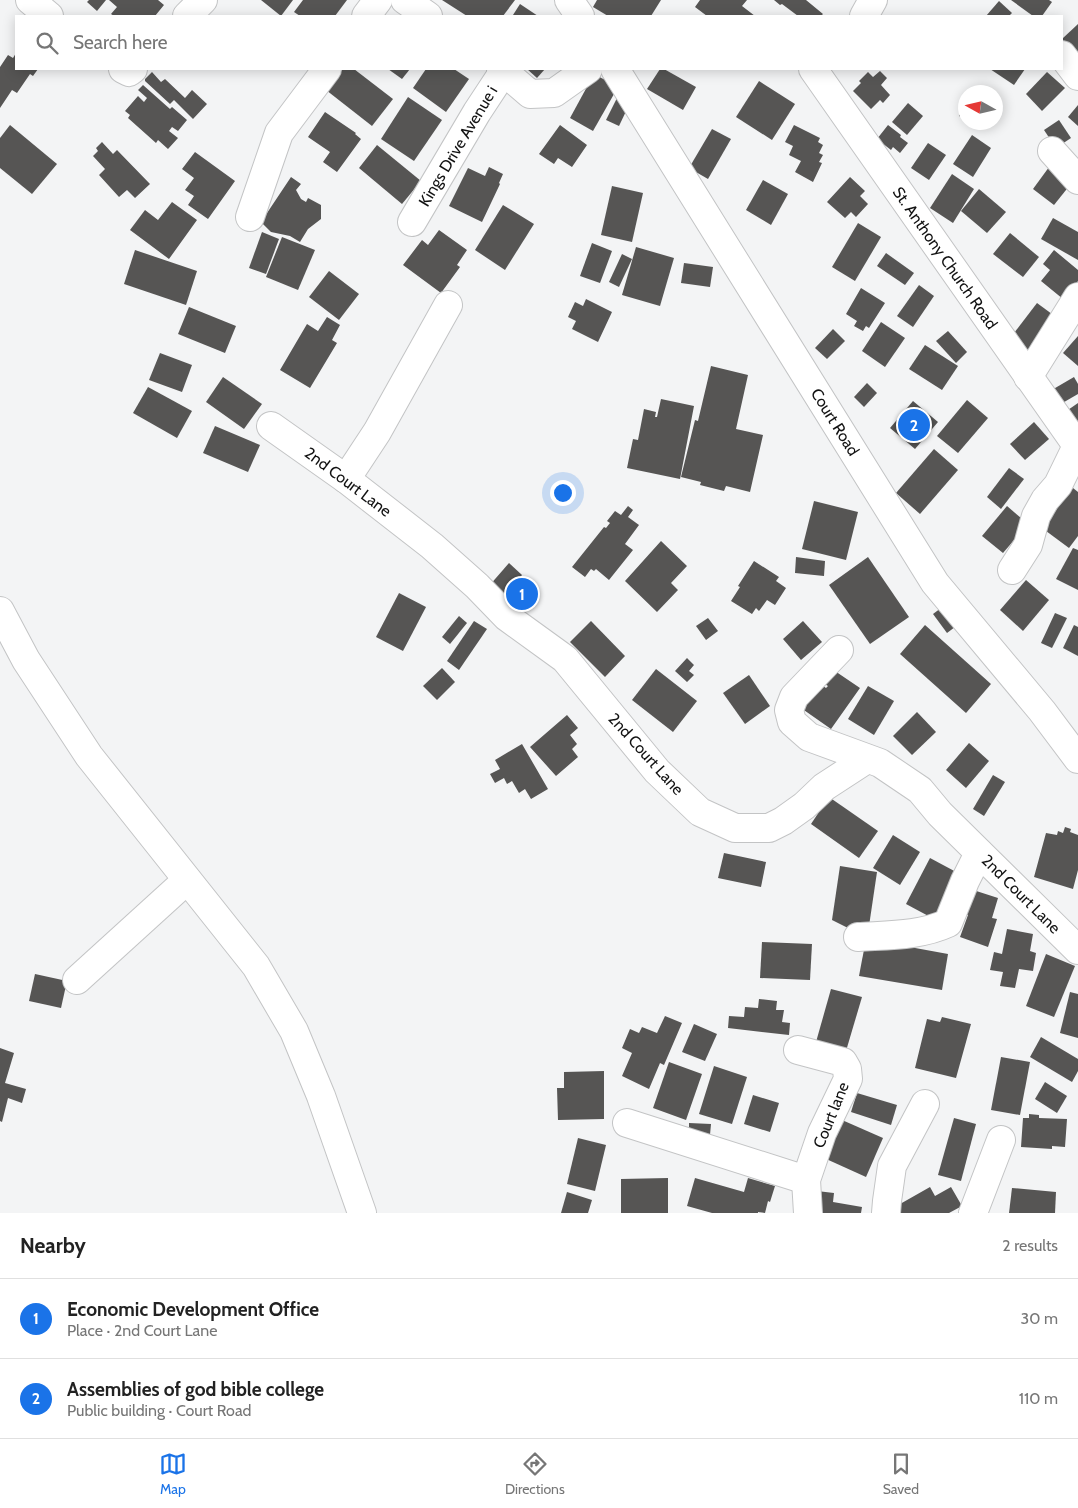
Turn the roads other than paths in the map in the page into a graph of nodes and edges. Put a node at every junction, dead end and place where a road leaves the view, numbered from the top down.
1 (30, 0) edge
2 (204, 0) edge
3 (378, 0) edge
4 (405, 0) edge
5 (569, 0) edge
6 (873, 0) edge
7 (48, 15) edge
8 (188, 15) edge
9 (367, 15) edge
10 (427, 15) edge
11 (579, 15) edge
12 (865, 15) edge
13 (1063, 57) edge
14 (326, 70) edge
15 (502, 70) edge
16 (587, 70) edge
17 (616, 70) edge
18 (824, 74) edge
19 (1078, 76) edge
20 (1052, 151) dead end
21 (1078, 180) edge
22 (250, 217) dead end
23 (412, 222) dead end
24 (448, 304) dead end
25 (1074, 312) edge
26 (1028, 377) junction
27 (271, 426) dead end
28 (1078, 447) edge
29 (346, 479) junction
30 (1012, 570) dead end
31 (0, 611) edge
32 (839, 650) dead end
33 (1078, 758) edge
34 (867, 759) junction
35 (979, 853) junction
36 (187, 880) junction
37 (858, 937) dead end
38 (1078, 950) edge
39 (77, 980) dead end
40 (798, 1050) dead end
41 (925, 1104) dead end
42 (627, 1123) dead end
43 (1001, 1140) dead end
44 (806, 1180) junction
45 (362, 1213) edge
46 (808, 1213) edge
47 (886, 1213) edge
48 (973, 1213) edge

1 - 7 street
2 - 8 street
3 - 9 street
4 - 10 street
5 - 11 street
6 - 12 street
13 - 19 street
14 - 22 street
15 - 16 street
15 - 23 street, Kings Drive Avenue i
17 - 33 street, Court Road
18 - 26 street, St. Anthony Church Road
20 - 21 street
24 - 29 street
25 - 26 street
26 - 28 street, St. Anthony Church Road
27 - 29 street, 2nd Court Lane
28 - 30 street
29 - 34 street, 2nd Court Lane
31 - 36 street
32 - 34 street
34 - 35 street, 2nd Court Lane
35 - 37 street
35 - 38 street, 2nd Court Lane
36 - 39 street
36 - 45 street
40 - 44 street, Court lane
41 - 47 street
42 - 44 street
43 - 48 street
44 - 46 street, Court lane

